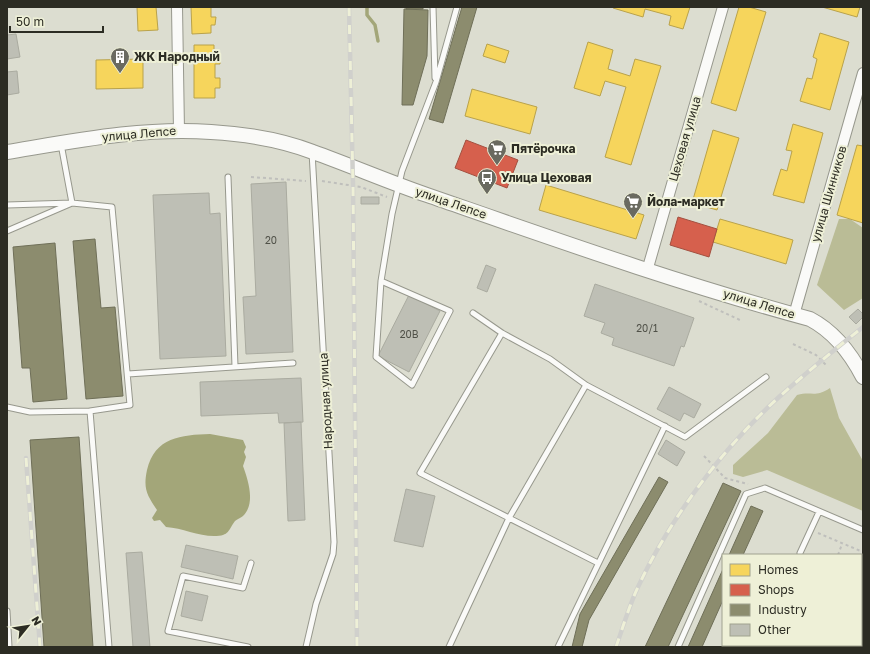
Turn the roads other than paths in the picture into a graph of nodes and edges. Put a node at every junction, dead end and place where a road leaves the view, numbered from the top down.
1 (177, 7) edge
2 (433, 7) edge
3 (458, 7) edge
4 (723, 7) edge
5 (863, 73) edge
6 (436, 82) junction
7 (179, 130) junction
8 (61, 143) junction
9 (312, 151) junction
10 (7, 152) edge
11 (228, 177) dead end
12 (399, 185) junction
13 (72, 203) junction
14 (7, 205) edge
15 (7, 231) edge
16 (647, 271) junction
17 (381, 281) junction
18 (473, 313) dead end
19 (794, 315) junction
20 (502, 333) junction
21 (292, 363) dead end
22 (235, 366) junction
23 (862, 372) edge
24 (128, 374) junction
25 (766, 377) dead end
26 (586, 385) junction
27 (7, 407) edge
28 (90, 411) junction
29 (665, 426) junction
30 (819, 512) junction
31 (509, 518) junction
32 (863, 530) edge
33 (800, 553) dead end
34 (250, 563) dead end
35 (598, 563) junction
36 (7, 611) edge
37 (9, 647) edge
38 (109, 647) edge
39 (248, 647) edge
40 (306, 647) edge
41 (449, 647) edge
42 (558, 647) edge
43 (678, 647) edge

1 - 7 street
2 - 6 lane
3 - 6 lane
4 - 16 street, Цеховая улица
5 - 19 street, улица Шинников
6 - 12 lane
7 - 8 main road, улица Лепсе
7 - 9 main road, улица Лепсе
8 - 10 main road, улица Лепсе
8 - 13 lane
9 - 12 main road, улица Лепсе
9 - 40 lane, Народная улица
11 - 22 lane
12 - 16 main road, улица Лепсе
12 - 17 lane
13 - 14 lane
13 - 15 lane
13 - 24 lane
16 - 19 main road, улица Лепсе
17 - 17 lane
18 - 20 lane
19 - 23 main road, улица Лепсе
20 - 26 lane
20 - 31 lane
21 - 22 lane
22 - 24 lane
24 - 28 lane
25 - 29 lane
26 - 29 lane
26 - 31 lane
27 - 28 lane
28 - 38 lane
29 - 35 lane
30 - 32 lane
30 - 33 lane
30 - 43 lane
31 - 35 lane
31 - 41 lane
34 - 39 lane
35 - 42 lane
36 - 37 lane

